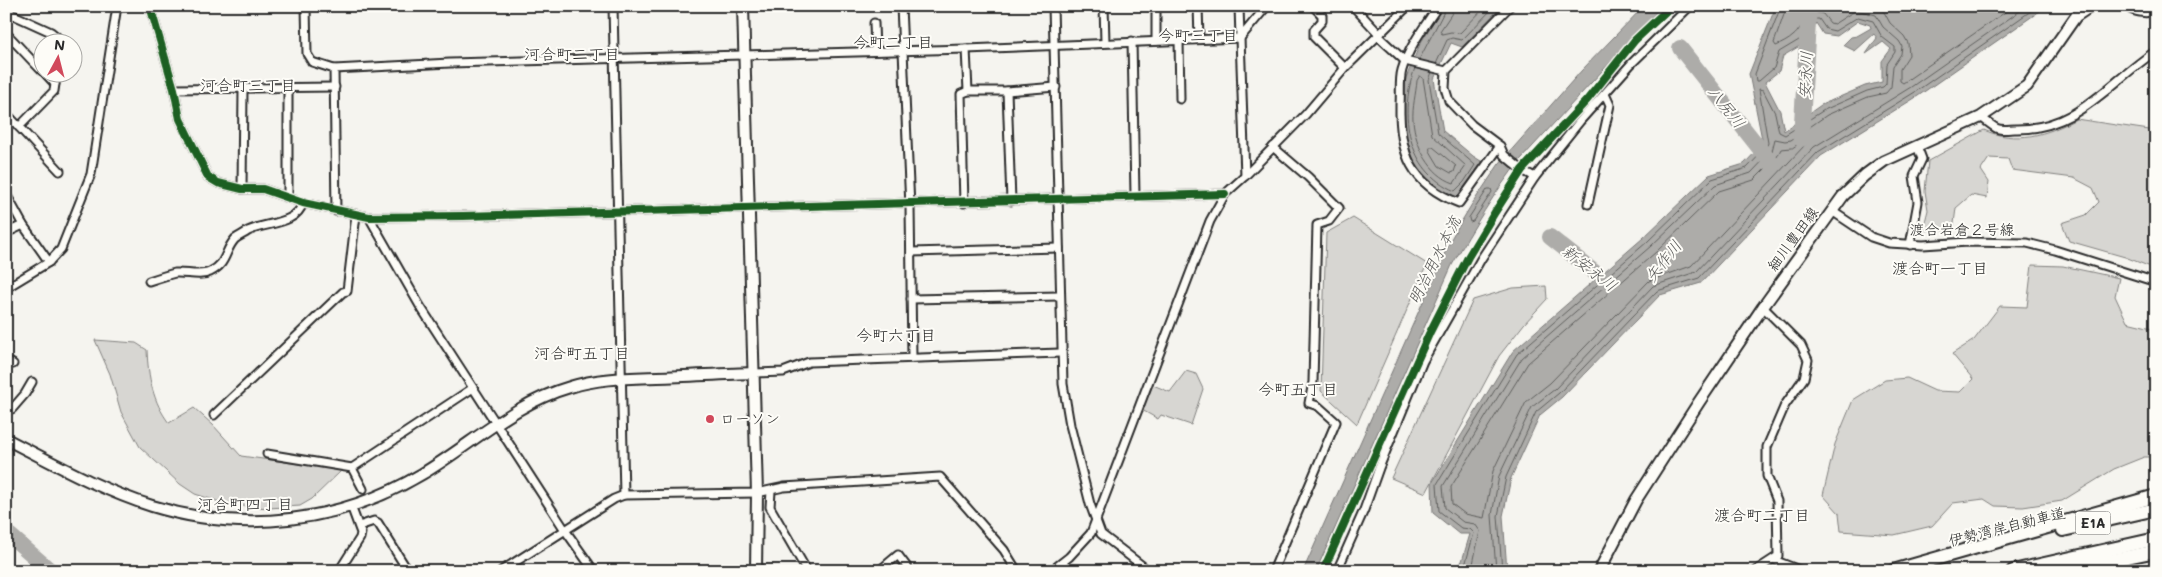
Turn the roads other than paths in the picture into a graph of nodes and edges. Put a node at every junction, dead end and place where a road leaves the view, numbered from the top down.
1 (116, 6) edge
2 (150, 6) edge
3 (306, 6) edge
4 (613, 6) edge
5 (743, 6) edge
6 (902, 6) edge
7 (1053, 6) edge
8 (1104, 6) edge
9 (1156, 6) edge
10 (1198, 6) edge
11 (1239, 6) edge
12 (1267, 6) edge
13 (1313, 6) edge
14 (1353, 6) edge
15 (1408, 6) edge
16 (1438, 6) edge
17 (1510, 6) edge
18 (1690, 6) edge
19 (2091, 6) edge
20 (2128, 6) edge
21 (2156, 9) edge
22 (9, 12) edge
23 (874, 23) dead end
24 (51, 32) edge
25 (6, 33) edge
26 (1380, 36) junction
27 (1240, 38) junction
28 (1199, 39) junction
29 (1156, 40) junction
30 (1178, 40) junction
31 (1105, 42) junction
32 (1132, 42) junction
33 (1054, 46) junction
34 (966, 49) junction
35 (902, 50) junction
36 (875, 51) junction
37 (2156, 51) edge
38 (744, 56) junction
39 (614, 58) junction
40 (32, 60) edge
41 (1405, 61) junction
42 (1346, 68) junction
43 (334, 69) junction
44 (1446, 71) junction
45 (55, 84) edge
46 (1056, 87) junction
47 (335, 88) junction
48 (174, 89) junction
49 (288, 89) junction
50 (243, 90) junction
51 (968, 91) junction
52 (1008, 91) junction
53 (1605, 94) junction
54 (1180, 99) dead end
55 (6, 113) edge
56 (1981, 117) junction
57 (19, 127) junction
58 (1500, 146) junction
59 (1917, 146) junction
60 (1273, 147) junction
61 (60, 171) dead end
62 (1245, 176) junction
63 (1536, 177) junction
64 (242, 189) junction
65 (6, 194) edge
66 (1225, 194) junction
67 (1135, 195) junction
68 (288, 197) junction
69 (1058, 199) junction
70 (1011, 201) junction
71 (303, 202) junction
72 (964, 202) junction
73 (908, 204) junction
74 (1588, 204) dead end
75 (749, 208) junction
76 (1832, 210) junction
77 (336, 211) junction
78 (619, 212) junction
79 (356, 215) junction
80 (369, 217) junction
81 (23, 225) junction
82 (6, 234) edge
83 (1910, 245) junction
84 (1059, 248) junction
85 (911, 252) junction
86 (48, 262) junction
87 (149, 280) dead end
88 (2156, 282) edge
89 (6, 288) edge
90 (1059, 296) junction
91 (911, 299) junction
92 (1763, 306) junction
93 (1060, 353) junction
94 (912, 357) junction
95 (754, 373) junction
96 (622, 378) junction
97 (32, 382) dead end
98 (473, 388) junction
99 (12, 409) dead end
100 (214, 415) dead end
101 (496, 424) junction
102 (6, 439) edge
103 (267, 454) dead end
104 (352, 468) junction
105 (363, 489) dead end
106 (770, 491) junction
107 (757, 493) junction
108 (624, 495) junction
109 (2156, 496) edge
110 (351, 506) junction
111 (2156, 509) edge
112 (1096, 521) junction
113 (359, 526) junction
114 (565, 530) junction
115 (2030, 534) junction
116 (2156, 539) edge
117 (2156, 551) edge
118 (1774, 560) junction
119 (339, 571) edge
120 (408, 571) edge
121 (501, 571) edge
122 (594, 571) edge
123 (756, 571) edge
124 (807, 571) edge
125 (879, 571) edge
126 (910, 571) edge
127 (1017, 571) edge
128 (1050, 571) edge
129 (1149, 571) edge
130 (1273, 571) edge
131 (1337, 571) edge
132 (1599, 571) edge
133 (1755, 571) edge
134 (1802, 571) edge
135 (1895, 571) edge
136 (2012, 571) edge
137 (2060, 571) edge

1 - 86 street
2 - 48 street
3 - 43 street
4 - 39 street
5 - 38 street
6 - 35 street
7 - 33 street
8 - 31 street
9 - 29 street
10 - 28 street
11 - 27 street
12 - 27 street
13 - 42 street
14 - 26 street
15 - 26 street
16 - 41 street
17 - 44 street
18 - 53 street
19 - 56 street, 細川豊田線
20 - 21 street
22 - 24 street
23 - 36 street
25 - 40 street
26 - 41 street
26 - 42 street
27 - 28 street
27 - 62 street
28 - 30 street
29 - 30 street
29 - 32 street
30 - 54 street
31 - 32 street
31 - 33 street
32 - 67 street
33 - 34 street
33 - 46 street
34 - 35 street
34 - 51 street
35 - 36 street
35 - 73 street
36 - 38 street
37 - 56 street
38 - 39 street
38 - 75 street
39 - 43 street
39 - 78 street
41 - 44 street
41 - 58 street
42 - 60 street
43 - 47 street
44 - 58 street
45 - 57 street
46 - 52 street
46 - 69 street
47 - 49 street
47 - 77 street
48 - 50 street
48 - 64 street
49 - 50 street
49 - 68 street
50 - 64 street
51 - 52 street
51 - 72 street
52 - 70 street
53 - 63 street
53 - 74 street
55 - 57 street
56 - 59 street, 細川豊田線
57 - 61 street
58 - 63 street
59 - 76 street, 細川豊田線
59 - 83 street
60 - 62 street
60 - 130 street
62 - 66 street
63 - 131 street
64 - 68 street
65 - 81 street
66 - 67 street
66 - 112 street
67 - 69 street
68 - 71 street
69 - 70 street
69 - 84 street
70 - 72 street
71 - 77 street
71 - 87 street
72 - 73 street
73 - 75 street
73 - 85 street
75 - 78 street
75 - 95 street
76 - 83 street, 渡合岩倉２号線
76 - 92 street, 細川豊田線
77 - 79 street
78 - 80 street
78 - 96 street
79 - 80 street
79 - 100 street
80 - 98 street
81 - 82 street
81 - 86 street
83 - 88 street, 渡合岩倉２号線
84 - 85 street
84 - 90 street
85 - 91 street
86 - 89 street
90 - 91 street
90 - 93 street
91 - 94 street
92 - 118 street
92 - 132 street, 細川豊田線
93 - 94 street
93 - 112 street
94 - 95 street
95 - 96 street
95 - 107 street
96 - 101 street
96 - 108 street
97 - 99 street
98 - 101 street
98 - 104 street
101 - 110 street
101 - 114 street
102 - 110 street
103 - 104 street
104 - 105 street
106 - 107 street
106 - 124 street
106 - 127 street
107 - 108 street
107 - 123 street
108 - 114 street
109 - 115 highway
110 - 113 street
111 - 115 highway, 伊勢湾岸自動車道 / E1A
112 - 128 street
112 - 129 street
113 - 119 street
113 - 120 street
114 - 121 street
114 - 122 street
115 - 135 highway, 伊勢湾岸自動車道 / E1A
116 - 136 highway, E1A
117 - 137 highway
118 - 133 street
118 - 134 street
125 - 126 street

